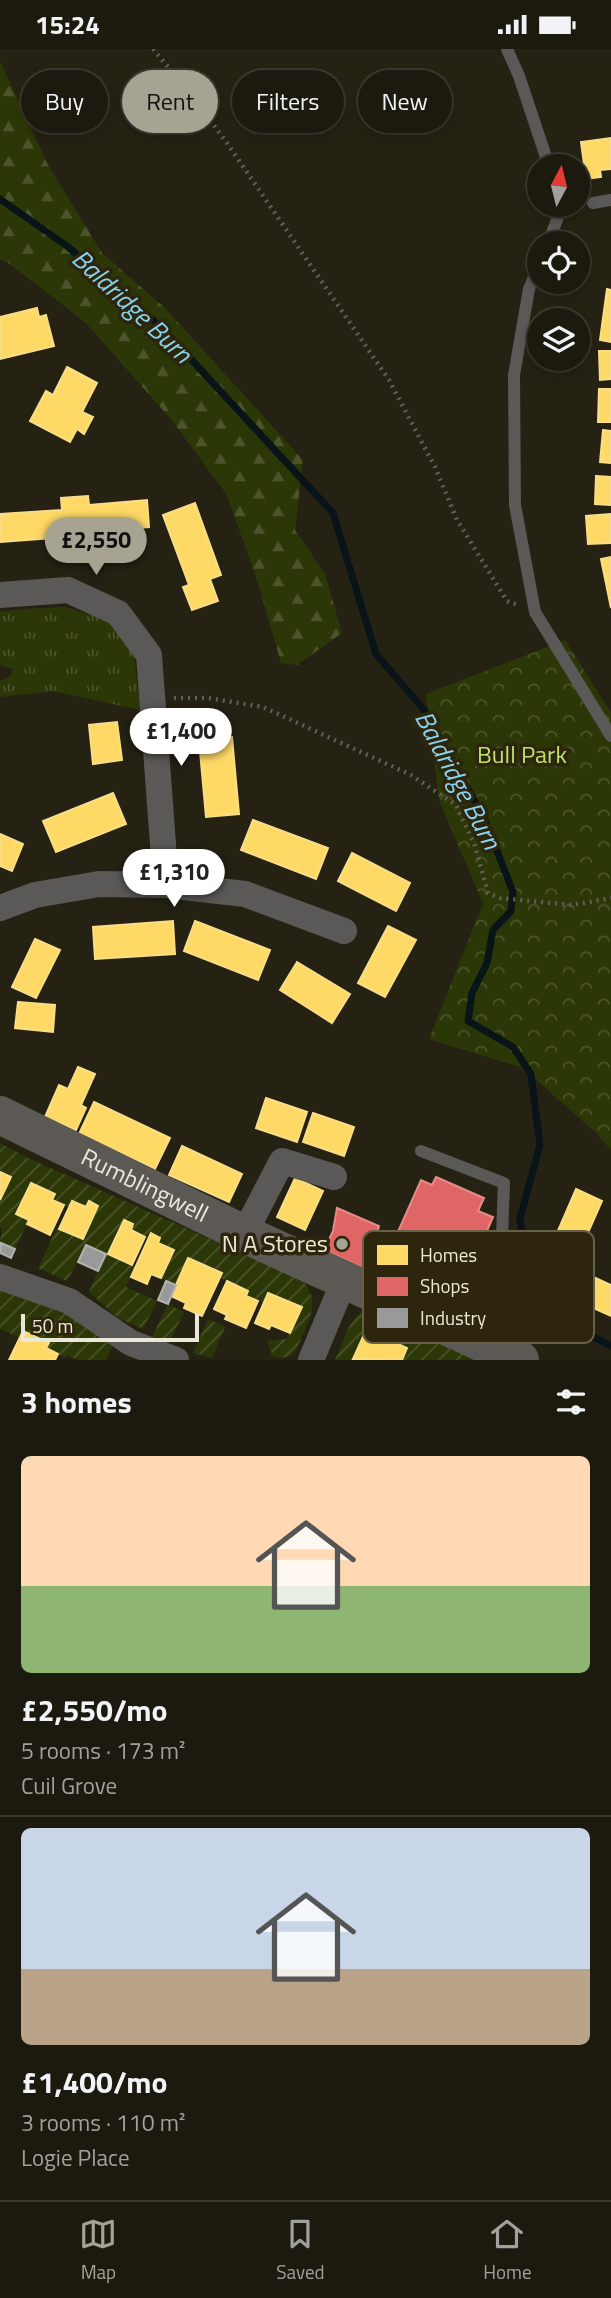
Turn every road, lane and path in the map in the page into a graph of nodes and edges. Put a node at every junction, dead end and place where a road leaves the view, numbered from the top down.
1 (153, 49) edge
2 (507, 49) edge
3 (545, 154) edge
4 (611, 200) edge
5 (593, 203) dead end
6 (528, 294) edge
7 (0, 595) edge
8 (535, 612) junction
9 (152, 698) junction
10 (611, 736) edge
11 (166, 885) junction
12 (611, 898) edge
13 (0, 908) edge
14 (344, 930) dead end
15 (0, 1115) edge
16 (421, 1151) dead end
17 (334, 1177) dead end
18 (502, 1231) edge
19 (244, 1234) junction
20 (0, 1276) edge
21 (344, 1281) junction
22 (363, 1290) edge
23 (482, 1343) edge
24 (176, 1360) edge
25 (311, 1360) edge
26 (520, 1360) edge

1 - 8 path
2 - 3 lane
4 - 5 lane
6 - 8 lane
7 - 9 street
8 - 10 lane
9 - 11 street
9 - 12 path
11 - 13 street
11 - 14 street
15 - 19 main road, Rumblingwell
16 - 18 lane
17 - 19 street
19 - 21 main road, Rumblingwell
20 - 24 street
21 - 22 main road, Rumblingwell
21 - 25 street
23 - 26 main road, Rumblingwell

